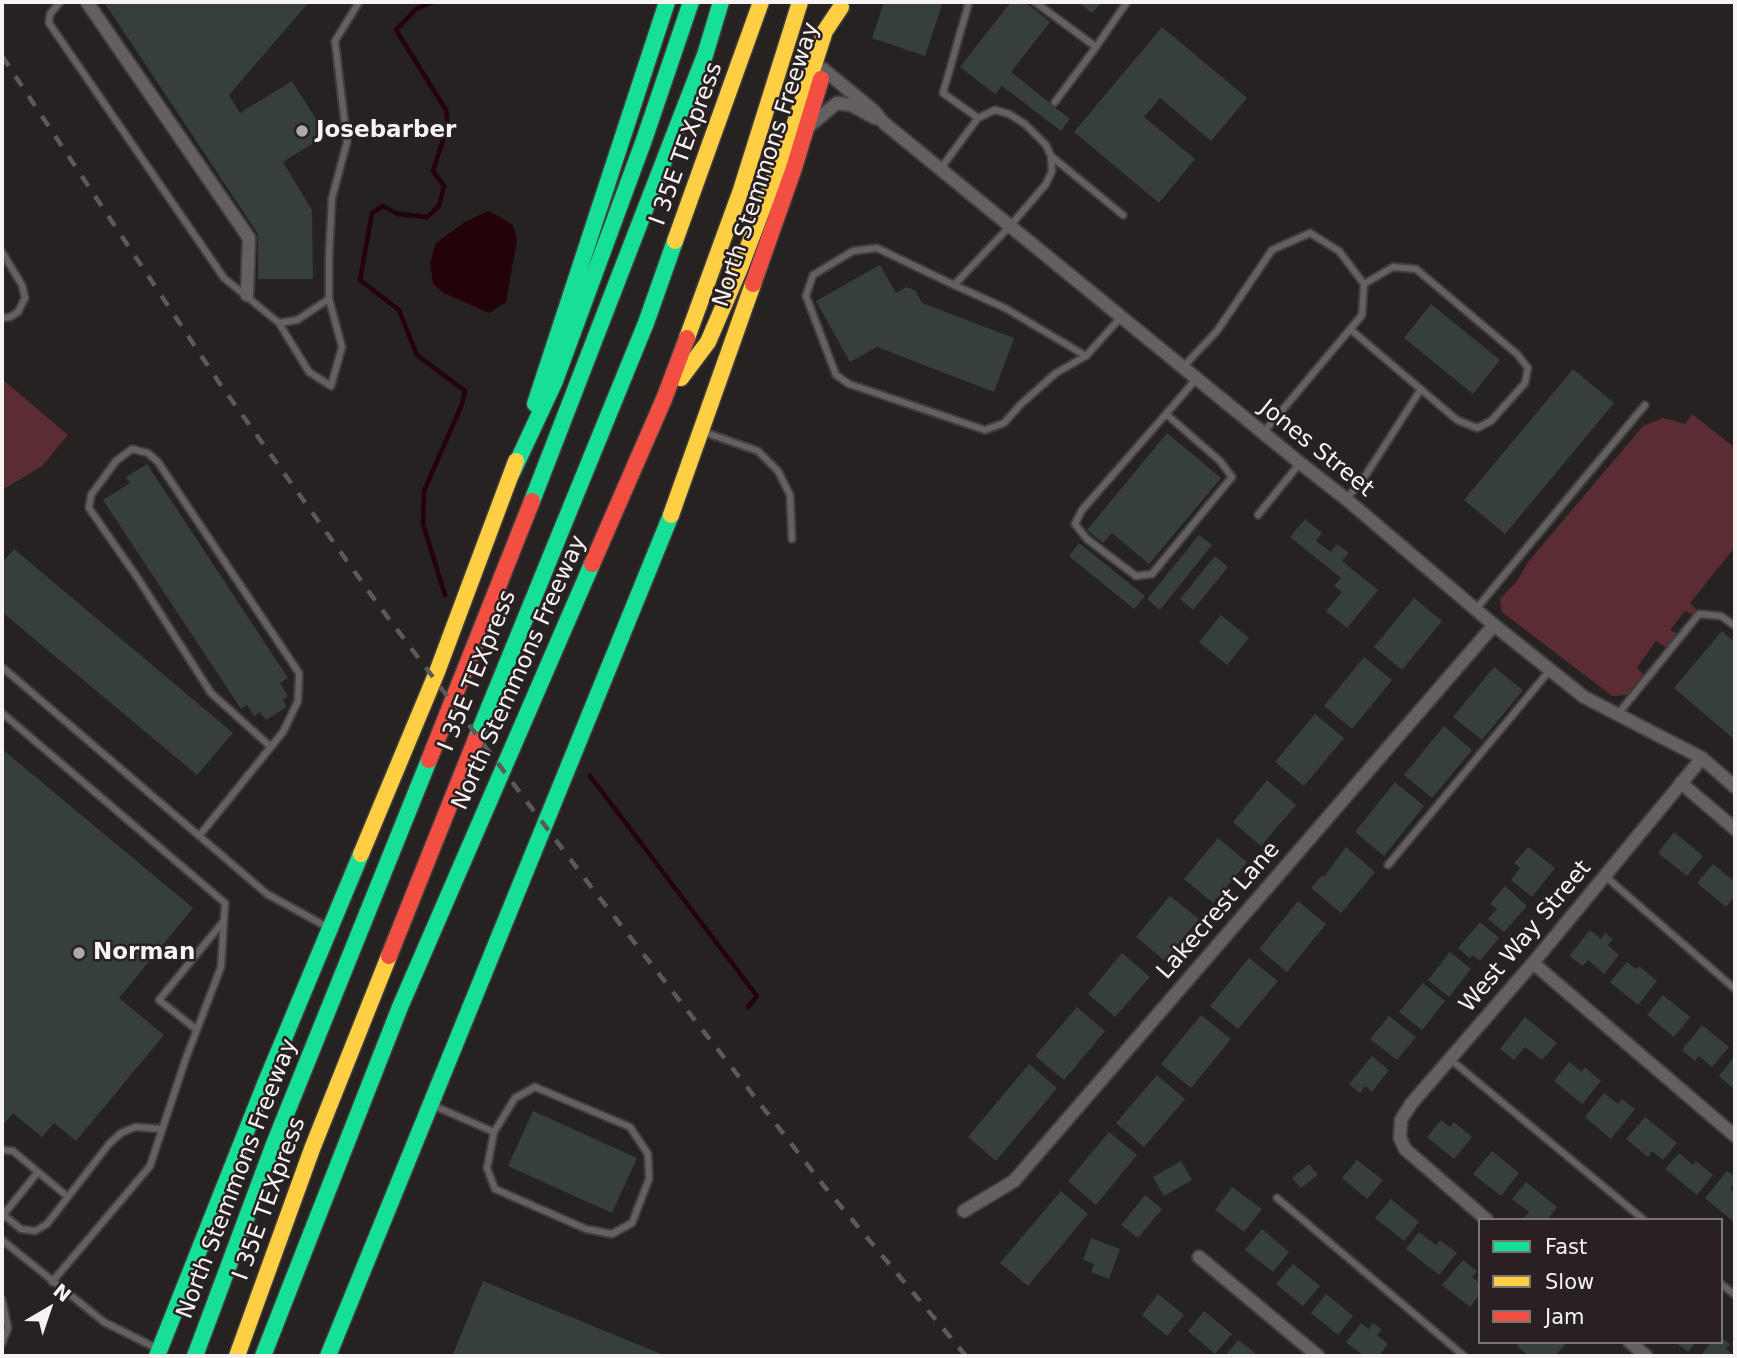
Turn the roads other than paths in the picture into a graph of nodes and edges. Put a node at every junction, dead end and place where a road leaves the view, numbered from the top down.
1 (60, 2) edge
2 (87, 2) edge
3 (359, 2) edge
4 (667, 2) edge
5 (691, 2) edge
6 (721, 2) edge
7 (761, 2) edge
8 (800, 2) edge
9 (968, 2) edge
10 (1035, 2) edge
11 (1127, 2) edge
12 (841, 4) edge
13 (1096, 47) junction
14 (824, 69) junction
15 (1055, 102) dead end
16 (978, 118) junction
17 (884, 123) junction
18 (806, 129) junction
19 (1051, 156) junction
20 (941, 168) junction
21 (1123, 215) dead end
22 (1011, 225) junction
23 (2, 252) edge
24 (1364, 284) junction
25 (954, 285) junction
26 (247, 295) junction
27 (329, 299) junction
28 (1122, 316) junction
29 (2, 318) edge
30 (279, 323) junction
31 (1350, 329) junction
32 (1086, 356) junction
33 (1183, 367) junction
34 (1197, 378) junction
35 (1420, 389) junction
36 (664, 399) junction
37 (1645, 405) dead end
38 (1166, 414) junction
39 (702, 431) junction
40 (1263, 433) junction
41 (1300, 463) junction
42 (512, 473) junction
43 (1346, 499) junction
44 (1258, 515) dead end
45 (792, 539) dead end
46 (1476, 609) junction
47 (1494, 625) junction
48 (1735, 626) edge
49 (2, 667) edge
50 (1550, 670) junction
51 (2, 713) edge
52 (1617, 715) junction
53 (271, 747) junction
54 (1702, 758) junction
55 (1681, 783) junction
56 (1735, 787) edge
57 (1735, 829) edge
58 (199, 836) junction
59 (1388, 865) dead end
60 (1605, 876) junction
61 (224, 920) junction
62 (330, 929) junction
63 (1534, 963) junction
64 (1735, 989) edge
65 (197, 1030) junction
66 (1450, 1059) junction
67 (431, 1105) junction
68 (162, 1129) junction
69 (494, 1132) junction
70 (1735, 1136) edge
71 (2, 1150) edge
72 (38, 1172) junction
73 (68, 1197) junction
74 (1278, 1198) dead end
75 (964, 1211) dead end
76 (2, 1214) edge
77 (1486, 1218) edge
78 (1642, 1218) edge
79 (2, 1240) edge
80 (1199, 1257) dead end
81 (52, 1282) junction
82 (2, 1300) edge
83 (2, 1343) edge
84 (1632, 1344) edge
85 (158, 1353) edge
86 (195, 1356) edge
87 (237, 1356) edge
88 (263, 1356) edge
89 (328, 1356) edge
90 (1318, 1356) edge
91 (1464, 1356) edge
92 (1646, 1356) edge

1 - 26 lane
2 - 26 street
3 - 27 lane
4 - 42 main road, North Stemmons Freeway
5 - 42 main road
6 - 86 main road, North Stemmons Freeway
7 - 87 main road, I 35E TEXpress
8 - 36 main road, North Stemmons Freeway
9 - 16 lane
10 - 13 lane
11 - 13 lane
12 - 14 main road, North Stemmons Freeway
12 - 36 main road
13 - 15 lane
14 - 17 street, Jones Street
14 - 18 main road, North Stemmons Freeway
16 - 19 lane
16 - 20 lane
17 - 18 street, Jones Street
17 - 20 street, Jones Street
18 - 39 main road, North Stemmons Freeway
19 - 21 lane
19 - 22 lane
20 - 22 street, Jones Street
22 - 25 lane
22 - 28 street, Jones Street
23 - 29 lane
24 - 31 lane
24 - 33 lane
24 - 35 lane
25 - 32 lane
25 - 32 lane
26 - 30 lane
27 - 30 lane
27 - 30 lane
28 - 32 lane
28 - 33 street, Jones Street
31 - 35 lane
31 - 40 lane
33 - 34 street, Jones Street
34 - 38 lane
34 - 40 street, Jones Street
35 - 43 lane
36 - 88 main road, North Stemmons Freeway
37 - 46 lane
38 - 38 lane
39 - 45 lane
39 - 67 main road, North Stemmons Freeway
40 - 41 street, Jones Street
41 - 43 street, Jones Street
41 - 44 lane
42 - 62 main road, North Stemmons Freeway
43 - 46 street, Jones Street
46 - 47 street, Jones Street
47 - 50 street, Jones Street
47 - 75 street, Lakecrest Lane
48 - 52 lane
49 - 58 lane
50 - 52 street, Jones Street
50 - 59 lane
51 - 61 lane
52 - 54 street, Jones Street
53 - 53 lane
53 - 58 lane
54 - 55 street, West Way Street
54 - 56 street, Jones Street
55 - 57 street
55 - 60 street, West Way Street
58 - 62 lane
60 - 63 street, West Way Street
60 - 64 lane
61 - 65 lane
61 - 65 lane
62 - 85 main road, North Stemmons Freeway
63 - 66 street, West Way Street
63 - 70 street
65 - 68 lane
66 - 77 street, West Way Street
66 - 78 lane
67 - 69 lane
67 - 89 main road, North Stemmons Freeway
68 - 73 lane
68 - 81 lane
69 - 69 lane
71 - 72 lane
72 - 73 lane
72 - 76 lane
73 - 76 lane
74 - 91 lane
79 - 81 lane
80 - 90 street
81 - 85 lane
82 - 83 lane
84 - 92 street

